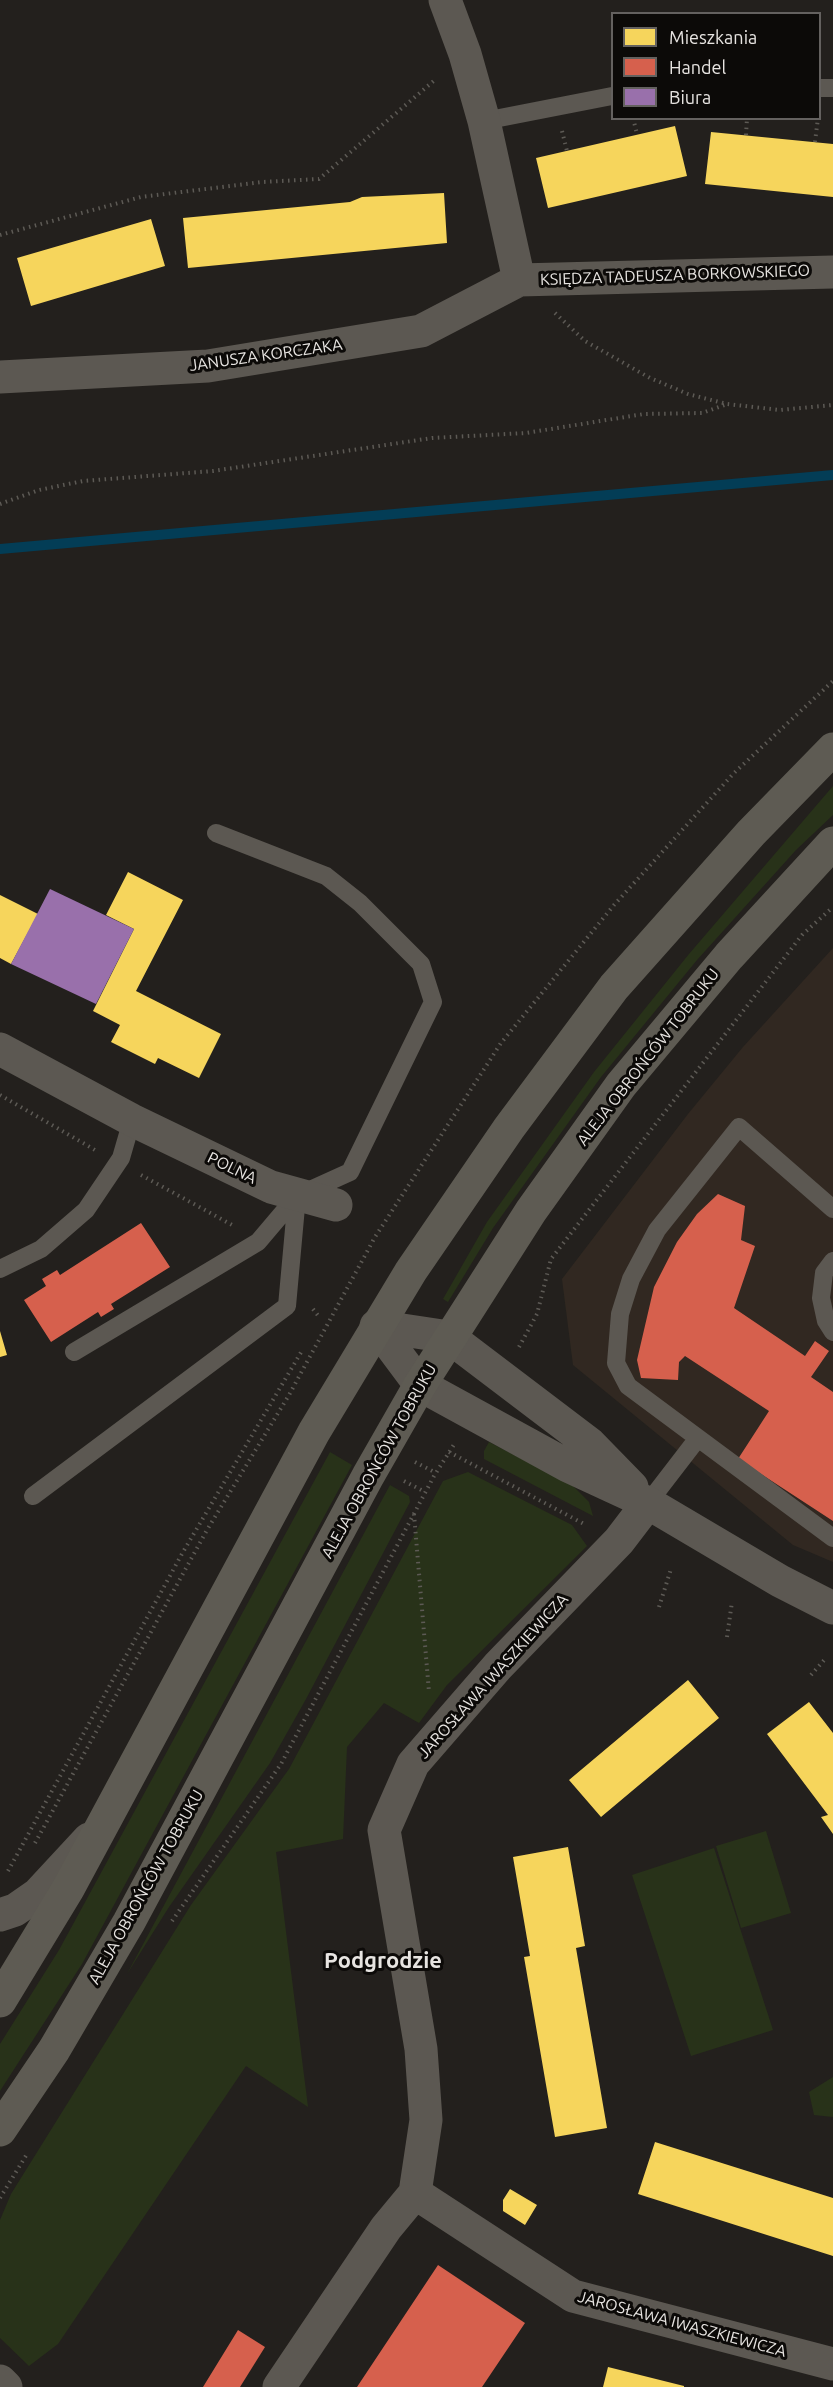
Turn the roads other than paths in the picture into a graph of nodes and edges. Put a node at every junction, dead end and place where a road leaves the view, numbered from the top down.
1 (445, 0) edge
2 (611, 96) edge
3 (484, 122) junction
4 (833, 272) edge
5 (519, 280) junction
6 (0, 377) edge
7 (833, 749) edge
8 (216, 833) dead end
9 (833, 843) edge
10 (0, 1049) edge
11 (132, 1120) junction
12 (297, 1196) junction
13 (336, 1205) dead end
14 (833, 1209) edge
15 (833, 1261) edge
16 (0, 1269) edge
17 (376, 1326) junction
18 (833, 1332) edge
19 (449, 1337) junction
20 (74, 1352) dead end
21 (420, 1385) junction
22 (698, 1438) junction
23 (33, 1496) dead end
24 (648, 1503) junction
25 (833, 1538) edge
26 (833, 1608) edge
27 (103, 1824) junction
28 (0, 1915) edge
29 (0, 2001) edge
30 (0, 2130) edge
31 (416, 2193) junction
32 (833, 2364) edge
33 (0, 2381) edge
34 (6, 2387) edge
35 (279, 2387) edge

1 - 3 street, KSIĘDZA TADEUSZA BORKOWSKIEGO
2 - 3 lane
3 - 5 street, KSIĘDZA TADEUSZA BORKOWSKIEGO
4 - 5 street, KSIĘDZA TADEUSZA BORKOWSKIEGO
5 - 6 street, JANUSZA KORCZAKA
7 - 17 main road
8 - 12 lane
9 - 19 main road, ALEJA OBROŃCÓW TOBRUKU
10 - 11 street, POLNA
11 - 12 street, POLNA
11 - 16 lane
12 - 13 street, POLNA
12 - 20 lane
12 - 23 lane
14 - 22 lane
15 - 18 lane
17 - 19 street
17 - 21 street
17 - 27 main road
19 - 21 main road, ALEJA OBROŃCÓW TOBRUKU
19 - 24 street
21 - 24 street
21 - 30 main road, ALEJA OBROŃCÓW TOBRUKU
22 - 24 lane
22 - 25 lane
24 - 26 street
24 - 31 street, JAROSŁAWA IWASZKIEWICZA
27 - 28 street
27 - 29 main road
31 - 32 street, JAROSŁAWA IWASZKIEWICZA
31 - 35 street
33 - 34 street

